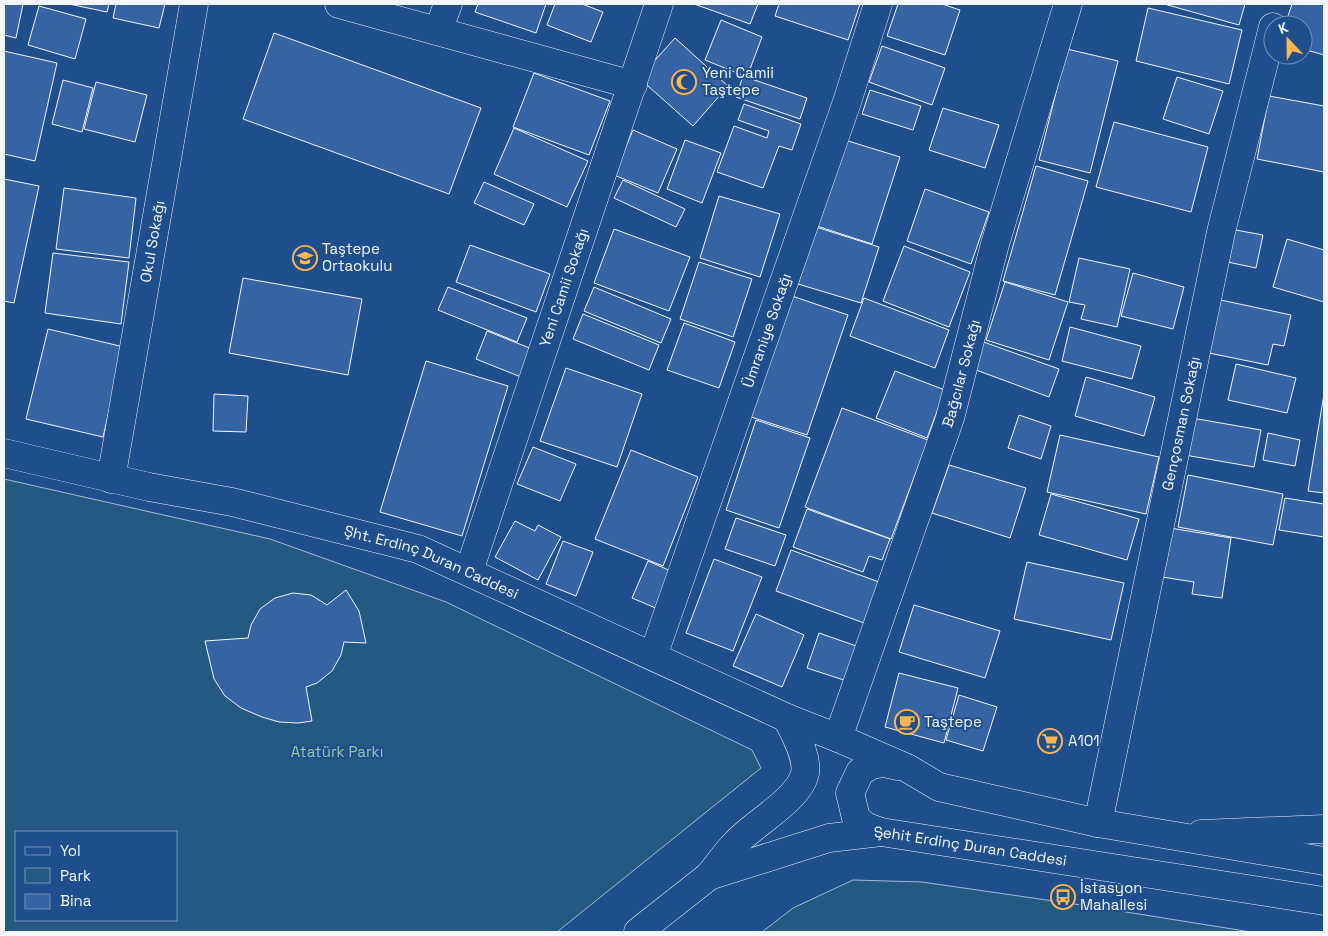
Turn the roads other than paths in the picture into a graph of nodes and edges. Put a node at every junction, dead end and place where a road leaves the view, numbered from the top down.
1 (194, 4) edge
2 (339, 4) edge
3 (448, 4) edge
4 (660, 4) edge
5 (878, 4) edge
6 (1068, 4) edge
7 (438, 31) junction
8 (1263, 65) edge
9 (633, 85) junction
10 (4, 453) edge
11 (111, 478) junction
12 (468, 571) junction
13 (653, 656) junction
14 (787, 718) junction
15 (838, 738) junction
16 (907, 768) junction
17 (1098, 823) junction
18 (1324, 829) edge
19 (881, 832) junction
20 (1170, 836) junction
21 (1324, 860) edge
22 (709, 876) junction
23 (1324, 901) edge
24 (641, 931) edge

1 - 11 street, Okul Sokağı
2 - 7 street
3 - 7 street
4 - 9 street, Yeni Camii Sokağı
5 - 13 street, Ümraniye Sokağı
6 - 15 street, Bağcılar Sokağı
7 - 9 street
8 - 17 street, Gençosman Sokağı
9 - 12 street, Yeni Camii Sokağı
10 - 11 street, Şht. Erdinç Duran Caddesi
11 - 12 street, Şht. Erdinç Duran Caddesi
12 - 13 street, Şht. Erdinç Duran Caddesi
13 - 14 street, Şht. Erdinç Duran Caddesi
14 - 15 street, Şht. Erdinç Duran Caddesi
14 - 22 street
15 - 16 street, Şht. Erdinç Duran Caddesi
16 - 17 street
16 - 19 street
17 - 20 street
18 - 20 street
19 - 22 street, Şehit Erdinç Duran Caddesi
19 - 23 street, Şehit Erdinç Duran Caddesi
20 - 21 street
22 - 24 street, Şehit Erdinç Duran Caddesi

